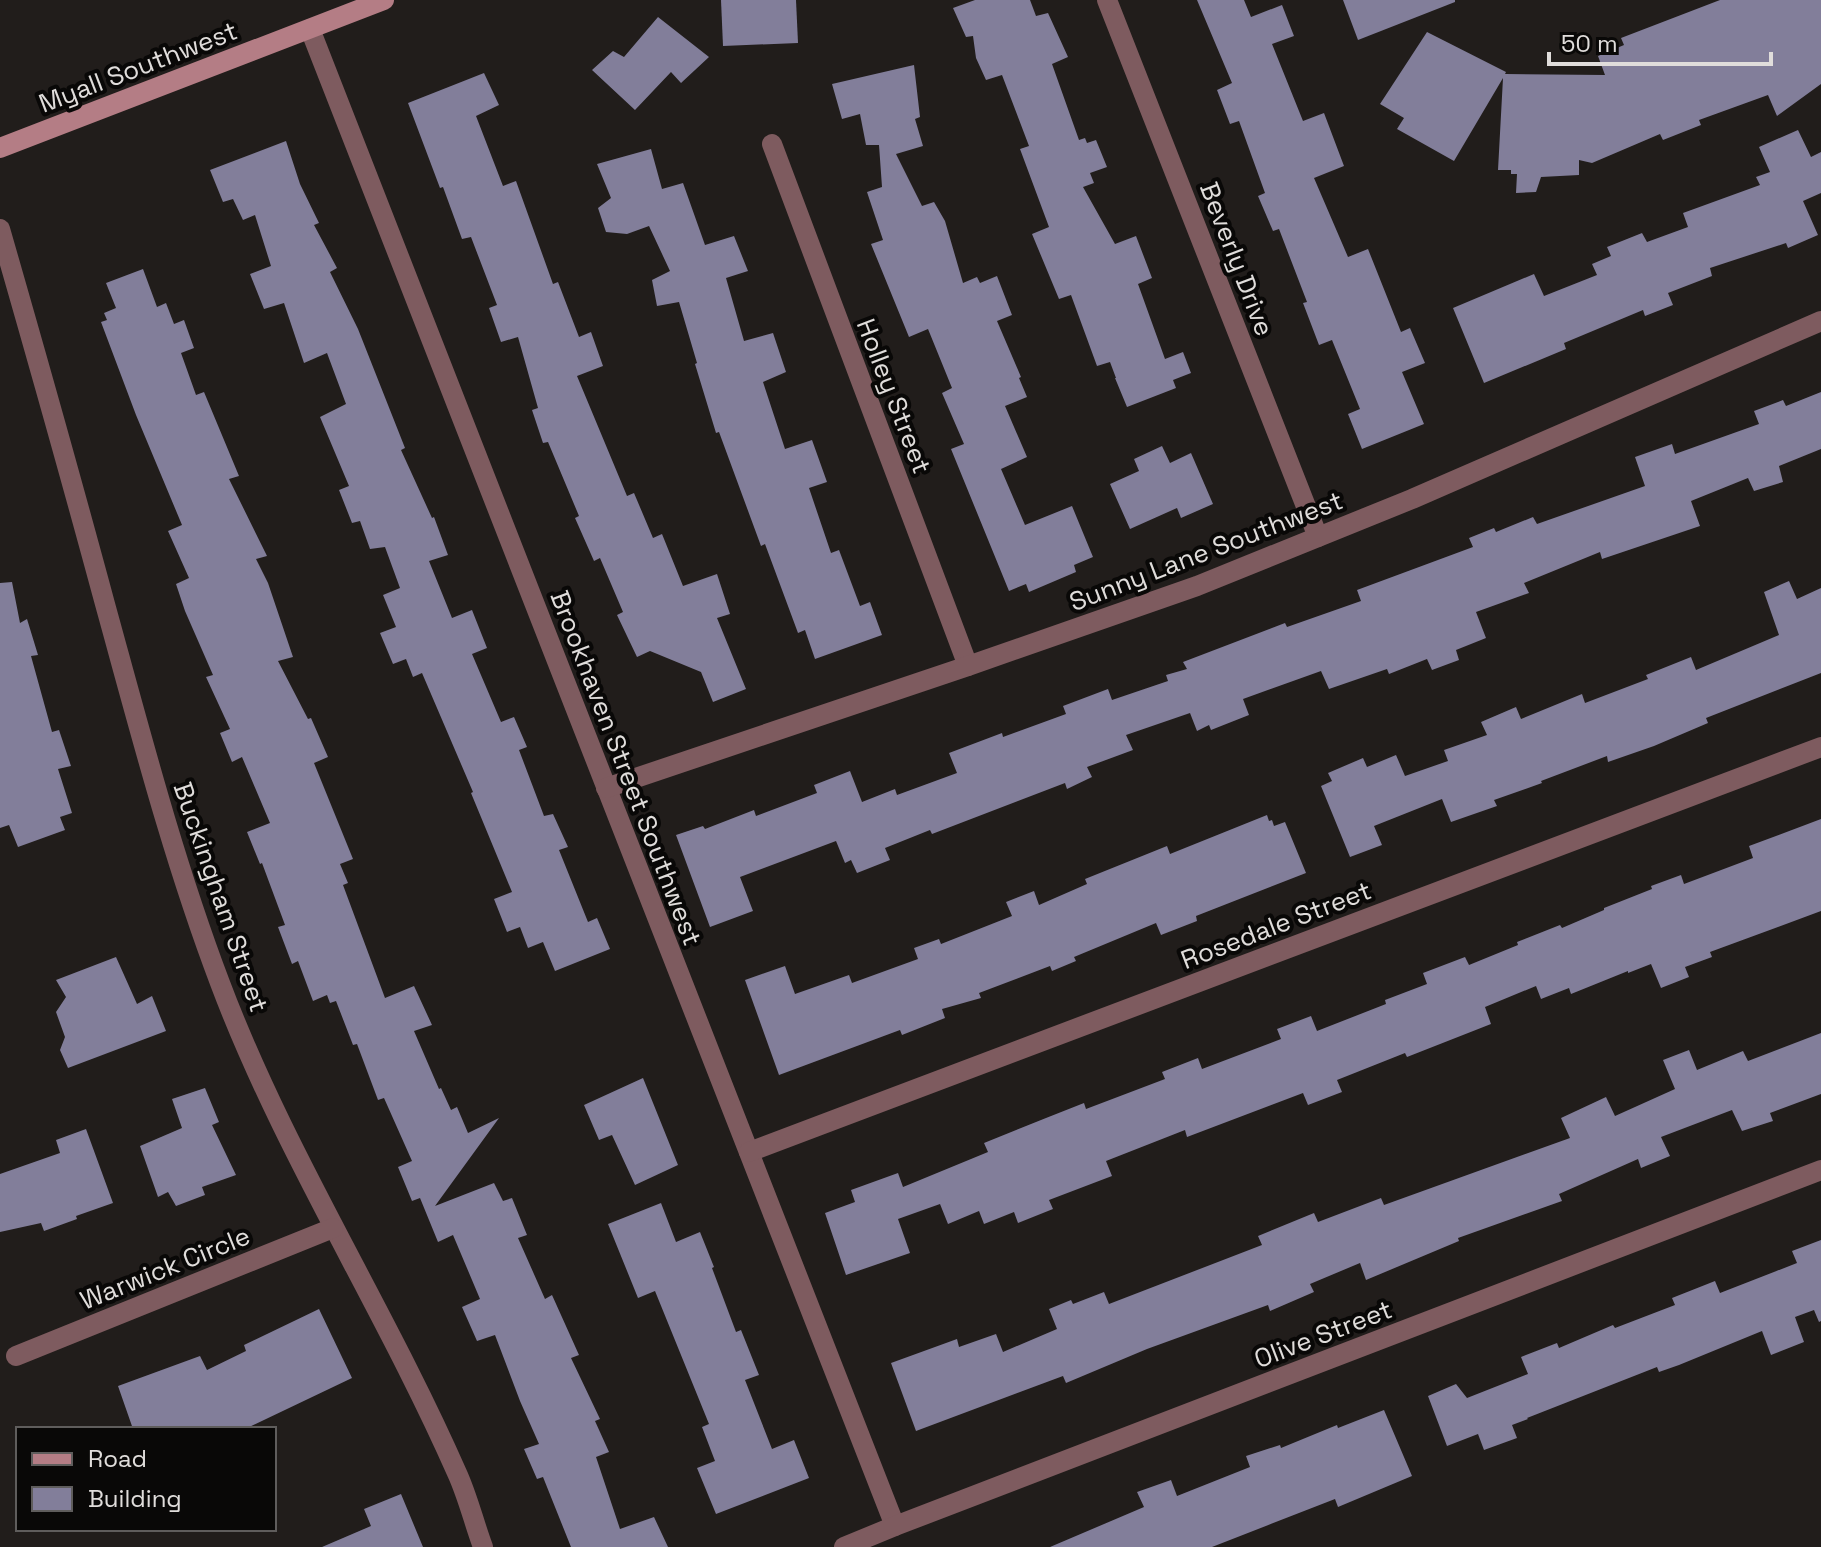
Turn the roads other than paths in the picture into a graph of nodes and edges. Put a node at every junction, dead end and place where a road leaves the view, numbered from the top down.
1 (384, 0) edge
2 (1107, 0) edge
3 (310, 29) junction
4 (772, 144) dead end
5 (0, 148) edge
6 (0, 229) edge
7 (1816, 324) edge
8 (1318, 537) junction
9 (968, 666) junction
10 (1821, 747) edge
11 (606, 788) junction
12 (749, 1152) junction
13 (1821, 1170) edge
14 (333, 1228) junction
15 (16, 1356) dead end
16 (895, 1526) junction
17 (483, 1547) edge
18 (844, 1547) edge

1 - 3 street, Myall Southwest
2 - 8 street, Beverly Drive
3 - 5 street, Myall Southwest
3 - 11 street, Brookhaven Street Southwest
4 - 9 street, Holley Street
6 - 14 street, Buckingham Street
7 - 8 street, Sunny Lane Southwest
8 - 9 street, Sunny Lane Southwest
9 - 11 street, Sunny Lane Southwest
10 - 12 street, Rosedale Street
11 - 12 street, Brookhaven Street Southwest
12 - 16 street, Brookhaven Street Southwest
13 - 16 street, Olive Street
14 - 15 street, Warwick Circle
14 - 17 street, Buckingham Street
16 - 18 street, Olive Street

